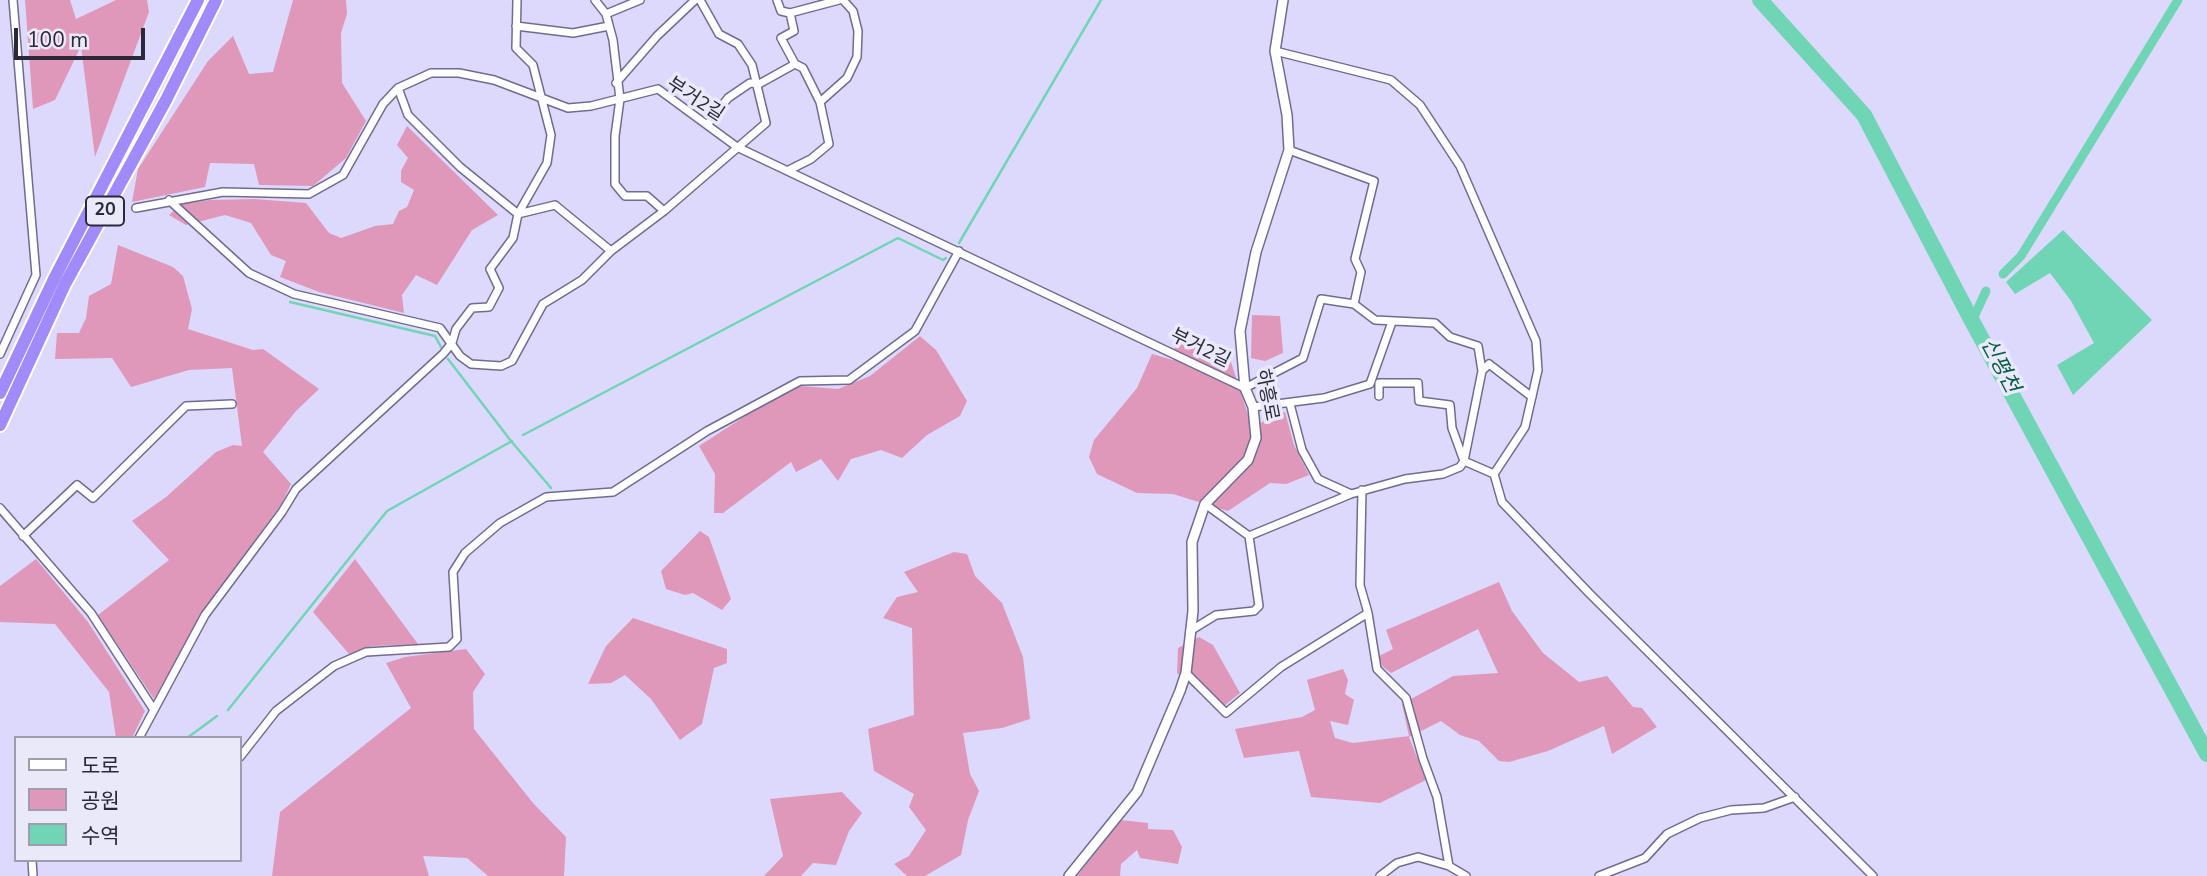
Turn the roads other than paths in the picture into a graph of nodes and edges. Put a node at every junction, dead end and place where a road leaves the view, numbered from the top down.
1 (13, 0) edge
2 (198, 0) edge
3 (216, 0) edge
4 (517, 0) edge
5 (586, 0) edge
6 (595, 0) edge
7 (640, 0) edge
8 (698, 0) edge
9 (777, 0) edge
10 (841, 0) edge
11 (1283, 0) edge
12 (790, 13) junction
13 (606, 14) junction
14 (516, 26) junction
15 (609, 26) junction
16 (1275, 51) junction
17 (795, 64) junction
18 (616, 83) junction
19 (759, 84) junction
20 (398, 88) junction
21 (540, 99) junction
22 (620, 99) junction
23 (820, 102) junction
24 (707, 125) junction
25 (737, 148) junction
26 (1289, 150) junction
27 (789, 170) junction
28 (169, 200) junction
29 (136, 208) dead end
30 (664, 211) junction
31 (518, 214) junction
32 (611, 251) junction
33 (959, 251) junction
34 (1354, 304) junction
35 (1392, 322) junction
36 (452, 343) junction
37 (0, 354) edge
38 (1482, 371) junction
39 (1245, 388) junction
40 (0, 393) edge
41 (1379, 396) dead end
42 (1532, 397) junction
43 (232, 404) dead end
44 (1290, 404) junction
45 (1253, 407) junction
46 (0, 425) edge
47 (1464, 461) junction
48 (1494, 474) junction
49 (1362, 490) junction
50 (1351, 494) junction
51 (1205, 503) junction
52 (0, 508) edge
53 (23, 536) junction
54 (1249, 536) junction
55 (1368, 613) junction
56 (1189, 631) junction
57 (1186, 673) junction
58 (154, 710) junction
59 (140, 736) edge
60 (242, 754) edge
61 (1795, 797) junction
62 (1448, 866) junction
63 (1069, 876) edge
64 (1380, 876) edge
65 (1466, 876) edge
66 (1599, 876) edge
67 (1873, 876) edge

1 - 37 street
2 - 40 highway, 20
3 - 46 highway, 20
4 - 14 street
5 - 6 street
6 - 13 street
7 - 13 street
8 - 18 street
8 - 19 street
9 - 12 street
10 - 12 street
10 - 23 street
11 - 16 street, 하흥로
12 - 17 street
13 - 15 street
14 - 15 street
14 - 21 street
15 - 18 street
16 - 26 street, 하흥로
16 - 42 street
17 - 19 street
17 - 23 street
18 - 22 street
19 - 24 street
19 - 25 street
20 - 21 street, 부거2길
20 - 28 street, 부거2길
20 - 31 street
21 - 22 street, 부거2길
21 - 31 street
22 - 24 street, 부거2길
22 - 30 street
23 - 27 street
24 - 25 street, 부거2길
25 - 27 street, 부거2길
25 - 30 street
26 - 34 street
26 - 39 street, 하흥로
27 - 33 street, 부거2길
28 - 29 street, 부거2길
28 - 36 street
30 - 32 street
31 - 32 street
31 - 36 street
32 - 36 street
33 - 39 street, 부거2길
33 - 60 street
34 - 35 street
34 - 39 street
35 - 38 street
35 - 44 street
36 - 58 street
38 - 42 street
38 - 47 street
39 - 45 street, 하흥로
41 - 47 street
42 - 48 street
43 - 53 street
44 - 45 street
44 - 50 street
45 - 51 street, 하흥로
47 - 48 street
47 - 49 street
48 - 61 street
49 - 50 street
49 - 55 street
50 - 54 street
51 - 54 street
51 - 56 street, 하흥로
52 - 53 street
53 - 58 street
54 - 56 street
55 - 57 street
55 - 62 street
56 - 57 street, 하흥로
57 - 63 street, 하흥로
58 - 59 street
61 - 66 street
61 - 67 street
62 - 64 street
62 - 65 street

